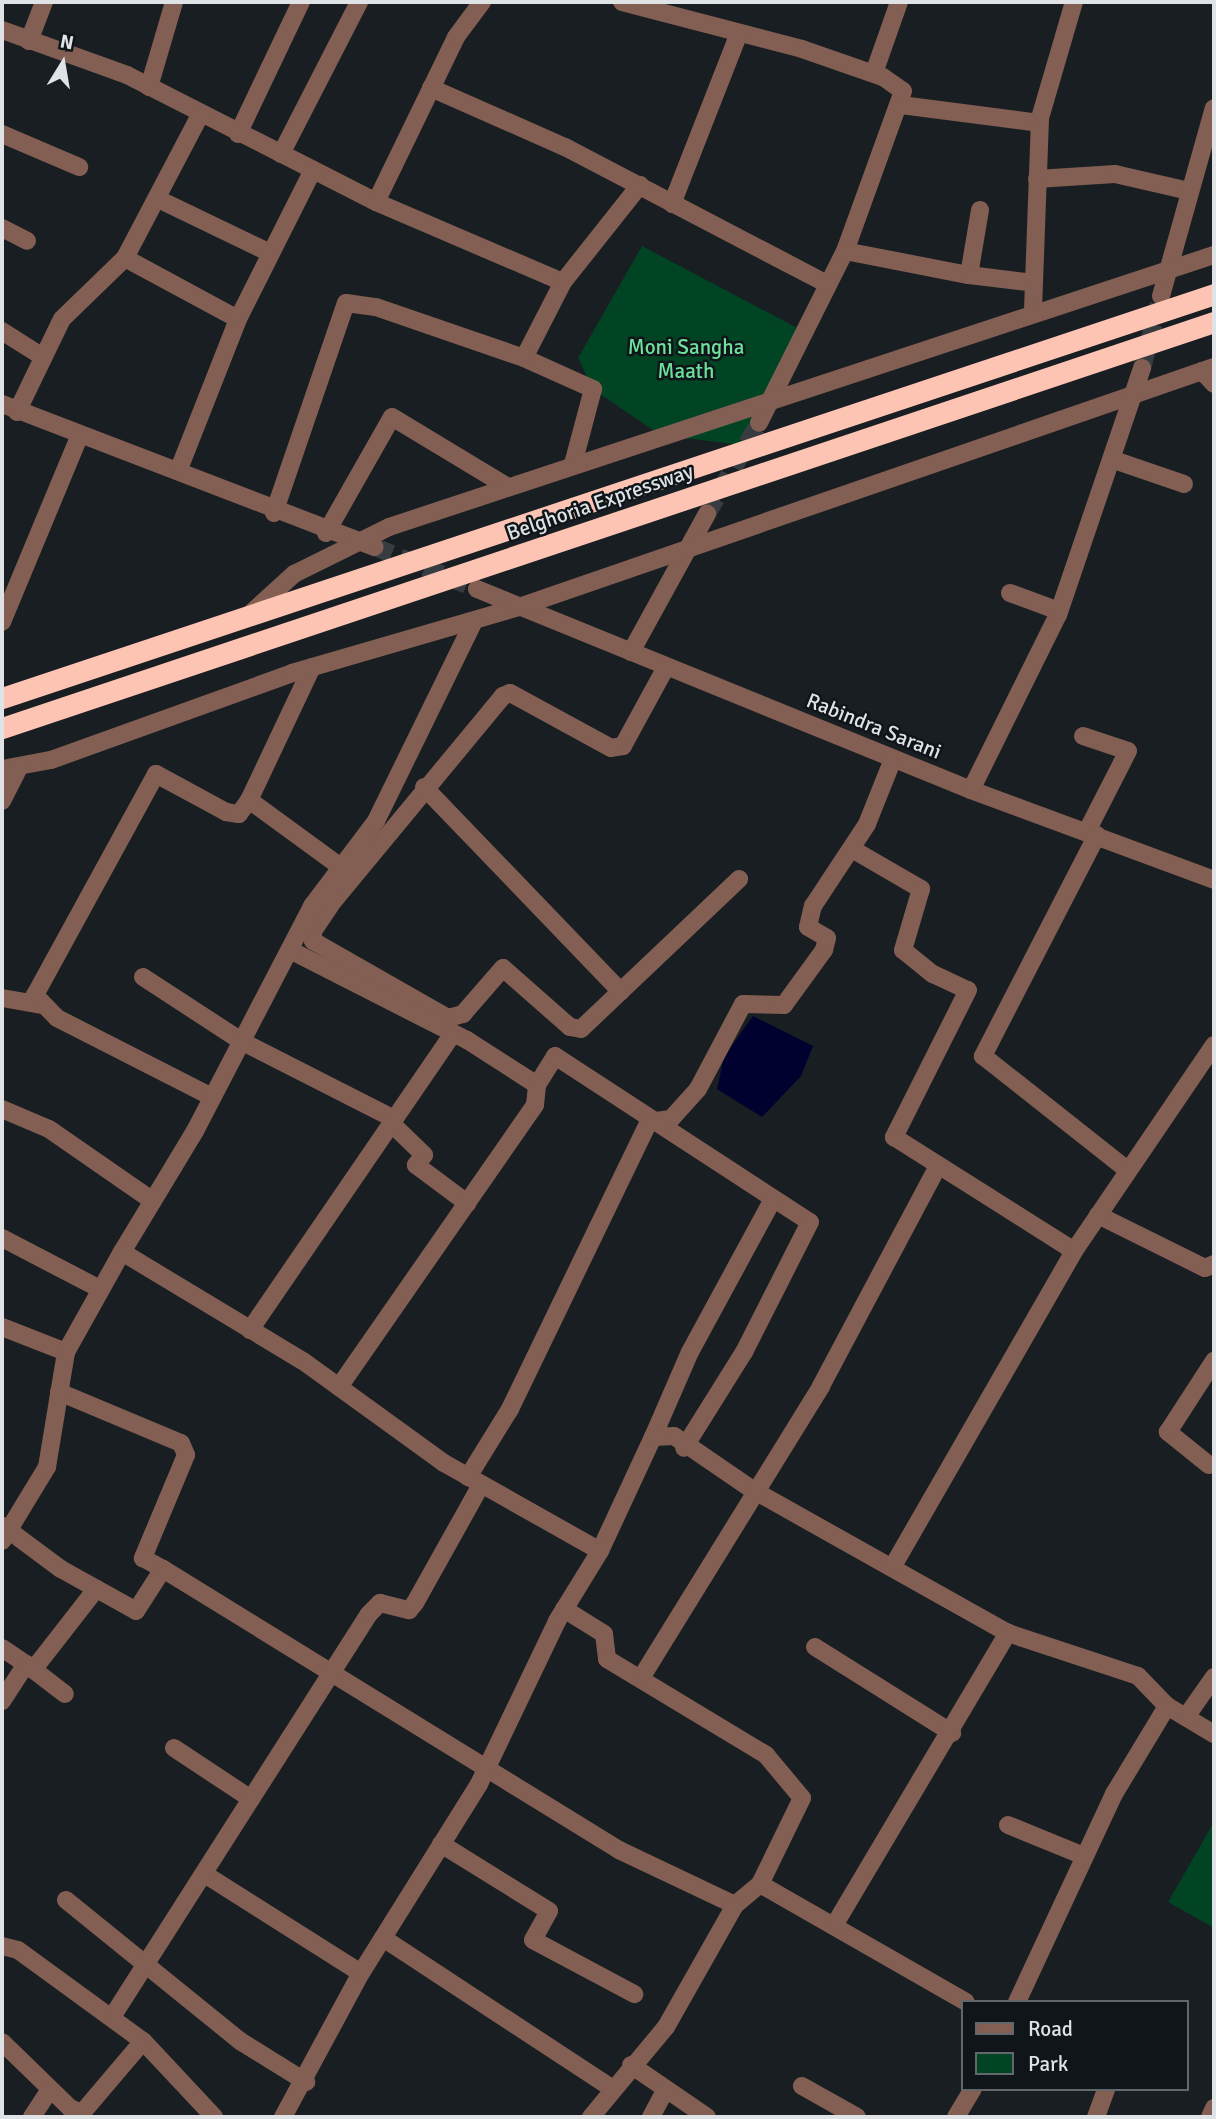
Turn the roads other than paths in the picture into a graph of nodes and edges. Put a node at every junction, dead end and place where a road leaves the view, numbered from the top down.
1 (44, 2) edge
2 (174, 2) edge
3 (301, 2) edge
4 (359, 2) edge
5 (482, 2) edge
6 (622, 2) edge
7 (899, 2) edge
8 (1074, 2) edge
9 (739, 33) junction
10 (4, 38) edge
11 (29, 41) junction
12 (874, 73) junction
13 (149, 87) junction
14 (432, 88) junction
15 (901, 105) junction
16 (1214, 108) edge
17 (200, 115) junction
18 (1039, 123) junction
19 (2, 134) edge
20 (238, 134) junction
21 (281, 154) junction
22 (79, 167) dead end
23 (313, 170) junction
24 (1037, 179) junction
25 (640, 185) junction
26 (1189, 191) junction
27 (158, 200) junction
28 (376, 202) junction
29 (672, 204) junction
30 (980, 210) dead end
31 (2, 228) edge
32 (27, 241) dead end
33 (845, 251) junction
34 (268, 252) junction
35 (1214, 255) edge
36 (125, 258) junction
37 (1167, 271) junction
38 (969, 275) junction
39 (563, 282) junction
40 (1034, 283) junction
41 (827, 284) junction
42 (1214, 294) edge
43 (1161, 296) tunnel mouth
44 (1033, 310) junction
45 (237, 319) junction
46 (1214, 322) edge
47 (2, 331) edge
48 (43, 357) junction
49 (524, 358) junction
50 (1142, 368) tunnel mouth
51 (1210, 374) edge
52 (1136, 391) junction
53 (774, 398) junction
54 (10, 408) edge
55 (759, 423) tunnel mouth
56 (80, 435) junction
57 (1114, 460) junction
58 (573, 464) junction
59 (179, 469) junction
60 (1184, 484) dead end
61 (508, 487) junction
62 (274, 513) junction
63 (707, 514) tunnel mouth
64 (326, 533) junction
65 (353, 543) junction
66 (375, 547) tunnel mouth
67 (688, 547) junction
68 (477, 589) tunnel mouth
69 (1010, 593) dead end
70 (519, 607) junction
71 (1059, 611) junction
72 (242, 621) junction
73 (474, 621) junction
74 (2, 622) edge
75 (631, 652) junction
76 (312, 667) junction
77 (666, 667) junction
78 (2, 698) edge
79 (2, 728) edge
80 (1083, 736) dead end
81 (893, 759) junction
82 (20, 766) junction
83 (2, 769) edge
84 (424, 787) junction
85 (971, 790) junction
86 (249, 800) junction
87 (2, 801) edge
88 (1092, 833) junction
89 (852, 849) junction
90 (341, 867) junction
91 (739, 879) dead end
92 (1214, 880) edge
93 (290, 950) junction
94 (143, 977) dead end
95 (621, 992) junction
96 (2, 998) edge
97 (41, 1005) junction
98 (453, 1034) junction
99 (241, 1041) junction
100 (1214, 1045) edge
101 (537, 1085) junction
102 (212, 1097) junction
103 (2, 1109) edge
104 (392, 1121) junction
105 (649, 1122) junction
106 (937, 1168) junction
107 (1126, 1169) junction
108 (773, 1199) junction
109 (153, 1201) junction
110 (467, 1203) junction
111 (1098, 1215) junction
112 (2, 1238) edge
113 (1074, 1251) junction
114 (121, 1252) junction
115 (1214, 1264) edge
116 (98, 1288) junction
117 (2, 1327) edge
118 (250, 1329) junction
119 (66, 1352) junction
120 (1214, 1361) edge
121 (340, 1387) junction
122 (59, 1392) junction
123 (653, 1437) junction
124 (684, 1448) junction
125 (1209, 1465) dead end
126 (475, 1481) junction
127 (753, 1490) junction
128 (5, 1533) edge
129 (600, 1551) junction
130 (893, 1566) junction
131 (163, 1569) junction
132 (96, 1589) junction
133 (564, 1609) junction
134 (1008, 1633) junction
135 (2, 1647) edge
136 (815, 1647) dead end
137 (30, 1667) junction
138 (337, 1673) junction
139 (1214, 1677) edge
140 (641, 1678) junction
141 (65, 1695) dead end
142 (2, 1701) edge
143 (1167, 1706) junction
144 (1186, 1717) junction
145 (952, 1733) junction
146 (1214, 1734) edge
147 (174, 1748) dead end
148 (485, 1768) junction
149 (251, 1799) junction
150 (1008, 1825) dead end
151 (441, 1843) junction
152 (1084, 1856) junction
153 (206, 1875) junction
154 (760, 1884) junction
155 (66, 1900) dead end
156 (735, 1905) junction
157 (835, 1924) junction
158 (383, 1938) junction
159 (2, 1946) edge
160 (147, 1968) junction
161 (361, 1973) junction
162 (634, 1994) dead end
163 (963, 2000) edge
164 (1018, 2000) edge
165 (112, 2017) junction
166 (143, 2041) junction
167 (2, 2042) edge
168 (631, 2064) junction
169 (306, 2081) junction
170 (803, 2086) dead end
171 (610, 2087) junction
172 (50, 2089) junction
173 (665, 2091) junction
174 (972, 2091) edge
175 (1105, 2091) edge
176 (1214, 2108) edge
177 (32, 2117) edge
178 (214, 2117) edge
179 (283, 2117) edge
180 (591, 2117) edge
181 (651, 2117) edge
182 (708, 2117) edge
183 (857, 2117) edge
184 (956, 2117) edge
185 (1096, 2117) edge
186 (1210, 2117) edge

1 - 11 street
2 - 13 street
3 - 20 street
4 - 21 street
5 - 14 street
6 - 9 street
7 - 12 street
8 - 18 street
9 - 12 street
9 - 29 street
10 - 11 street
11 - 13 street
12 - 15 street
13 - 17 street
14 - 25 street
14 - 28 street
15 - 18 street
15 - 33 street
16 - 26 street
17 - 20 street
17 - 27 street
18 - 24 street
19 - 22 street
20 - 21 street
21 - 23 street
23 - 28 street
23 - 34 street
24 - 26 street
24 - 40 street
25 - 29 street
25 - 39 street
26 - 37 street
27 - 34 street
27 - 36 street
28 - 39 street
29 - 41 street
30 - 38 street
31 - 32 street
33 - 38 street
33 - 41 street
34 - 45 street
35 - 37 street
36 - 45 street
36 - 48 street
37 - 43 street
37 - 44 street
38 - 40 street
39 - 49 street
40 - 44 street
41 - 53 street
42 - 72 highway, Belghoria Expressway
44 - 53 street
45 - 59 street
46 - 79 highway, Belghoria Expressway
47 - 48 street
48 - 54 street
49 - 58 street
49 - 62 street
50 - 52 street
51 - 52 street
52 - 57 street
52 - 67 street
53 - 55 street
53 - 58 street
54 - 56 street
56 - 59 street
56 - 74 street
57 - 60 street
57 - 71 street
58 - 61 street
59 - 62 street
61 - 64 street
61 - 65 street
62 - 64 street
63 - 67 street
64 - 65 street
65 - 66 street
65 - 72 street
67 - 70 street
67 - 75 street
68 - 70 street, Rabindra Sarani
69 - 71 street
70 - 73 street
70 - 75 street, Rabindra Sarani
71 - 85 street
72 - 78 highway, Belghoria Expressway
73 - 76 street
73 - 90 street
75 - 77 street, Rabindra Sarani
76 - 82 street
76 - 86 street
77 - 81 street, Rabindra Sarani
77 - 84 street
80 - 88 street
81 - 85 street, Rabindra Sarani
81 - 89 street
82 - 83 street
82 - 87 street
84 - 95 street
84 - 95 street
85 - 88 street, Rabindra Sarani
86 - 90 street
86 - 97 street
88 - 92 street, Rabindra Sarani
88 - 107 street
89 - 105 street
89 - 106 street
90 - 93 street
91 - 95 street
93 - 98 street
93 - 99 street
94 - 99 street
96 - 97 street
97 - 102 street
98 - 101 street
98 - 104 street
99 - 102 street
99 - 104 street
100 - 107 street
101 - 105 street
101 - 110 street
102 - 109 street
103 - 109 street
104 - 110 street
104 - 118 street
105 - 108 street
105 - 126 street
106 - 113 street
106 - 127 street
107 - 111 street
108 - 123 street
108 - 124 street
109 - 114 street
110 - 121 street
111 - 113 street
111 - 115 street
112 - 116 street
113 - 130 street
114 - 116 street
114 - 118 street
116 - 119 street
117 - 119 street
118 - 121 street
119 - 122 street
120 - 125 street
121 - 126 street
122 - 128 street
122 - 131 street
123 - 124 street
123 - 129 street
124 - 127 street
126 - 129 street
126 - 138 street
127 - 130 street
127 - 140 street
128 - 132 street
129 - 133 street
130 - 134 street
131 - 132 street
131 - 138 street
132 - 137 street
133 - 140 street
133 - 148 street
134 - 143 street
134 - 145 street
135 - 137 street
136 - 145 street
137 - 141 street
137 - 142 street
138 - 148 street
138 - 149 street
139 - 144 street
140 - 154 street
143 - 144 street
143 - 152 street
144 - 146 street
145 - 157 street
147 - 149 street
148 - 151 street
148 - 156 street
149 - 153 street
150 - 152 street
151 - 158 street
151 - 162 street
152 - 164 street
153 - 160 street
153 - 161 street
154 - 156 street
154 - 157 street
155 - 160 street
156 - 168 street
157 - 163 street
158 - 161 street
158 - 171 street
159 - 165 street
160 - 165 street
160 - 169 street
161 - 169 street
165 - 166 street
166 - 172 street
166 - 178 street
167 - 172 street
168 - 171 street
168 - 173 street
169 - 179 street
170 - 183 street
171 - 180 street
172 - 177 street
173 - 181 street
173 - 182 street
174 - 184 street
175 - 185 street
176 - 186 street

